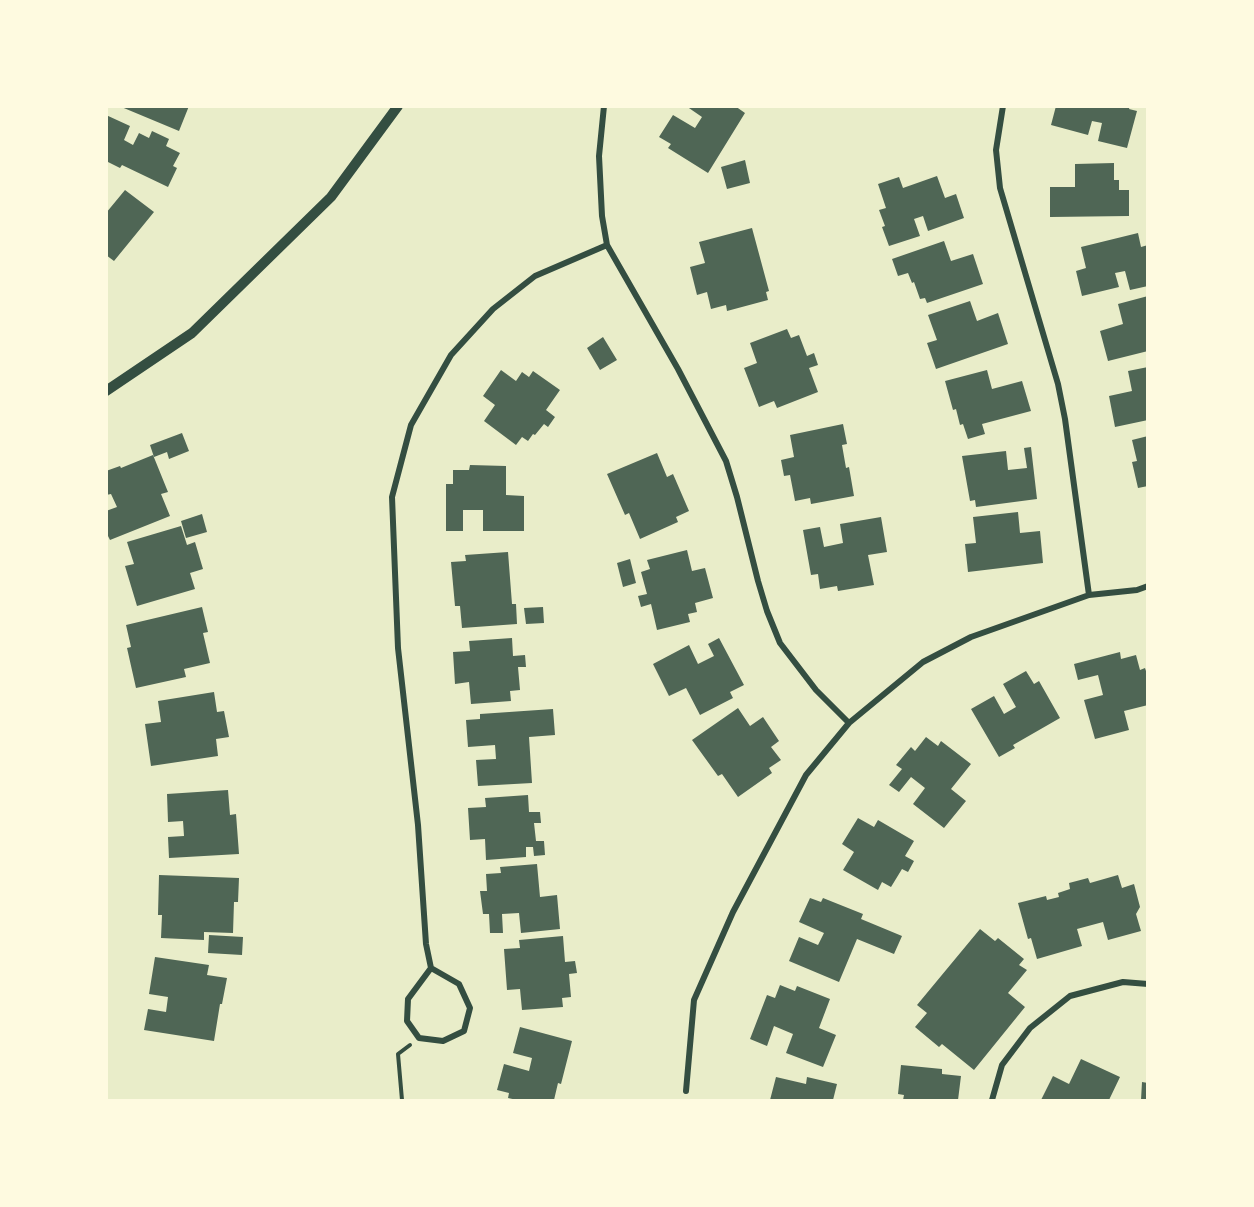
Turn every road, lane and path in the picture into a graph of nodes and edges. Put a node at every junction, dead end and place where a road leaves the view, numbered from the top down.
1 (398, 106) edge
2 (604, 106) edge
3 (1003, 106) edge
4 (607, 245) junction
5 (106, 391) edge
6 (1148, 586) edge
7 (1089, 595) junction
8 (849, 723) junction
9 (431, 968) junction
10 (1148, 984) edge
11 (419, 1038) junction
12 (686, 1091) dead end
13 (402, 1101) edge
14 (992, 1101) edge

1 - 5 street
2 - 4 street
3 - 7 street
4 - 8 street
4 - 9 street
6 - 7 street
7 - 8 street
8 - 12 street
9 - 11 street
9 - 11 street
10 - 14 street
11 - 13 path

